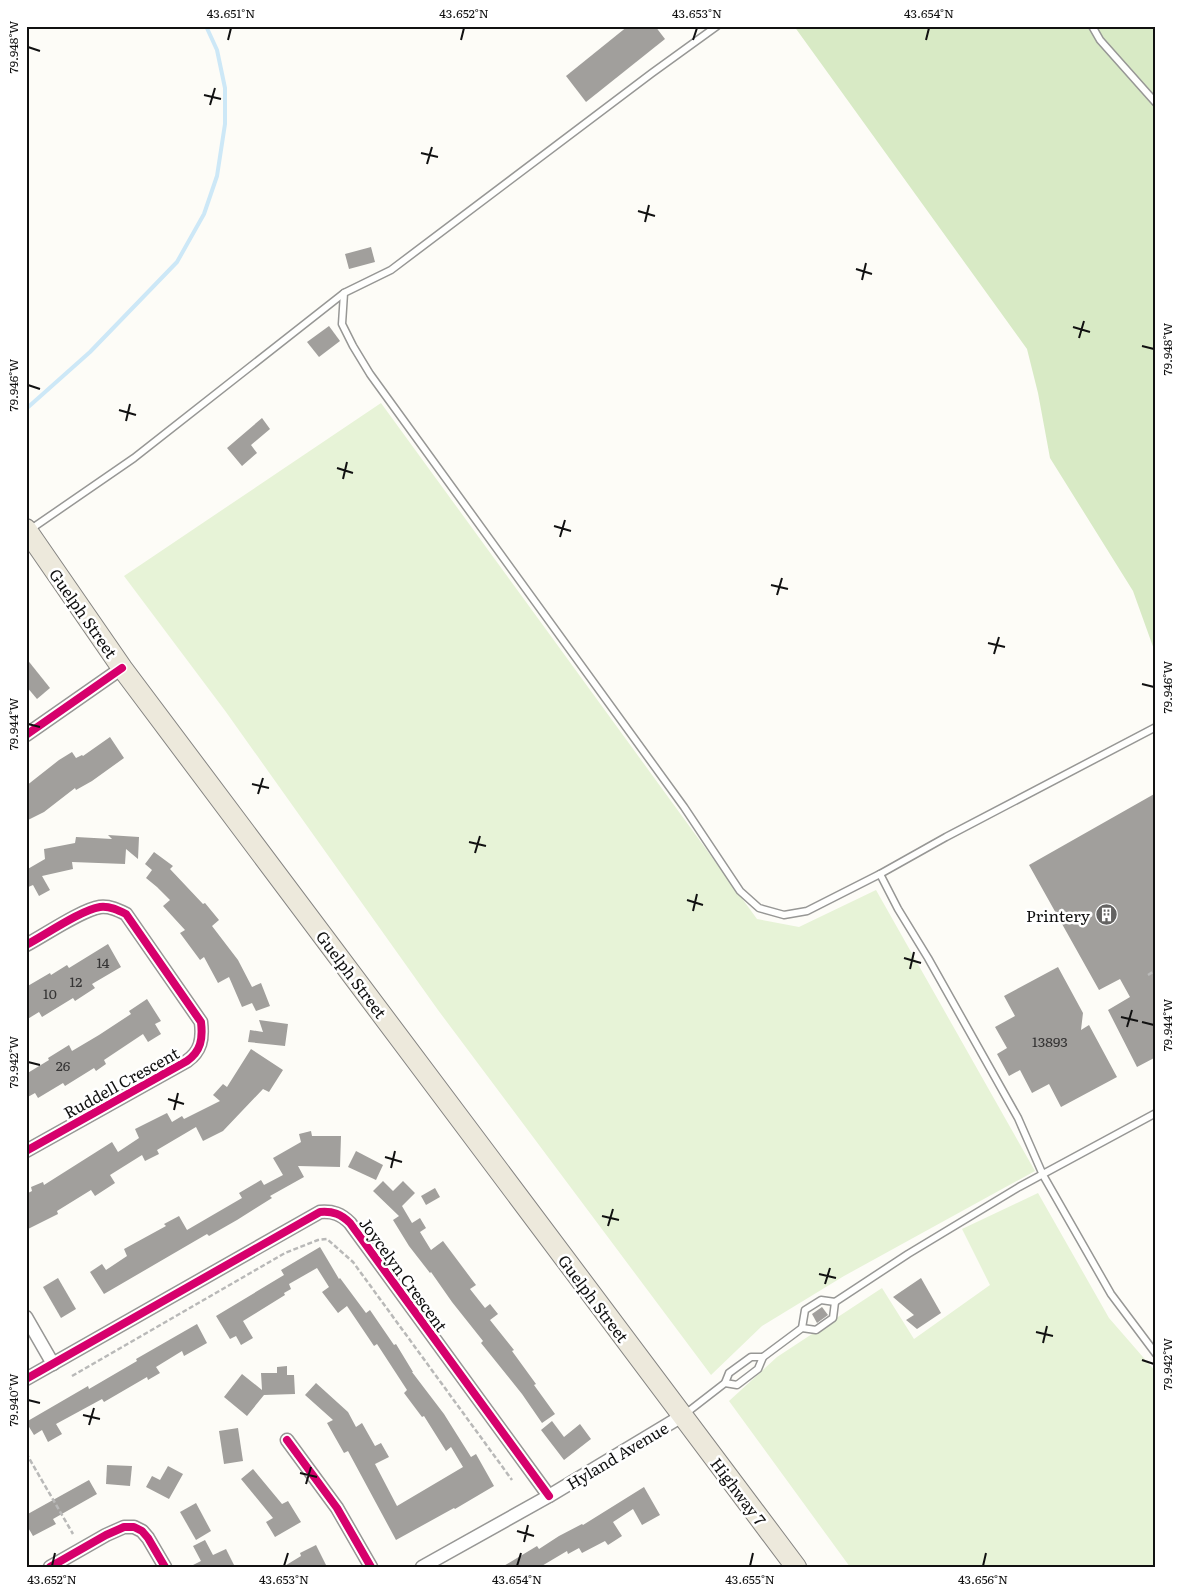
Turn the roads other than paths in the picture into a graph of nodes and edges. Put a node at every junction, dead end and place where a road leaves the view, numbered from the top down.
1 (717, 26) edge
2 (1092, 26) edge
3 (1156, 103) edge
4 (344, 293) junction
5 (27, 530) edge
6 (122, 668) junction
7 (1156, 728) edge
8 (26, 735) edge
9 (880, 874) junction
10 (26, 945) edge
11 (1156, 1114) edge
12 (26, 1151) edge
13 (1044, 1176) junction
14 (835, 1302) junction
15 (26, 1317) edge
16 (802, 1328) junction
17 (1156, 1354) edge
18 (763, 1356) junction
19 (53, 1364) junction
20 (26, 1379) edge
21 (725, 1383) junction
22 (682, 1416) junction
23 (287, 1440) dead end
24 (549, 1496) junction
25 (50, 1567) edge
26 (164, 1567) edge
27 (371, 1567) edge
28 (422, 1567) edge
29 (796, 1567) edge

1 - 4 lane
2 - 3 lane
4 - 5 lane
4 - 9 lane
5 - 6 main road, Guelph Street
6 - 8 street
6 - 22 main road, Guelph Street
7 - 9 lane
9 - 13 lane
10 - 12 street, Ruddell Crescent
11 - 13 lane
13 - 14 lane
13 - 17 lane
14 - 16 lane
14 - 16 lane
15 - 19 street
16 - 18 lane
18 - 21 lane
18 - 21 lane
19 - 20 street, Joycelyn Crescent
19 - 24 street, Joycelyn Crescent
21 - 22 lane
22 - 24 street, Hyland Avenue
22 - 29 main road, Highway 7
23 - 27 street
24 - 28 street, Hyland Avenue
25 - 26 street

